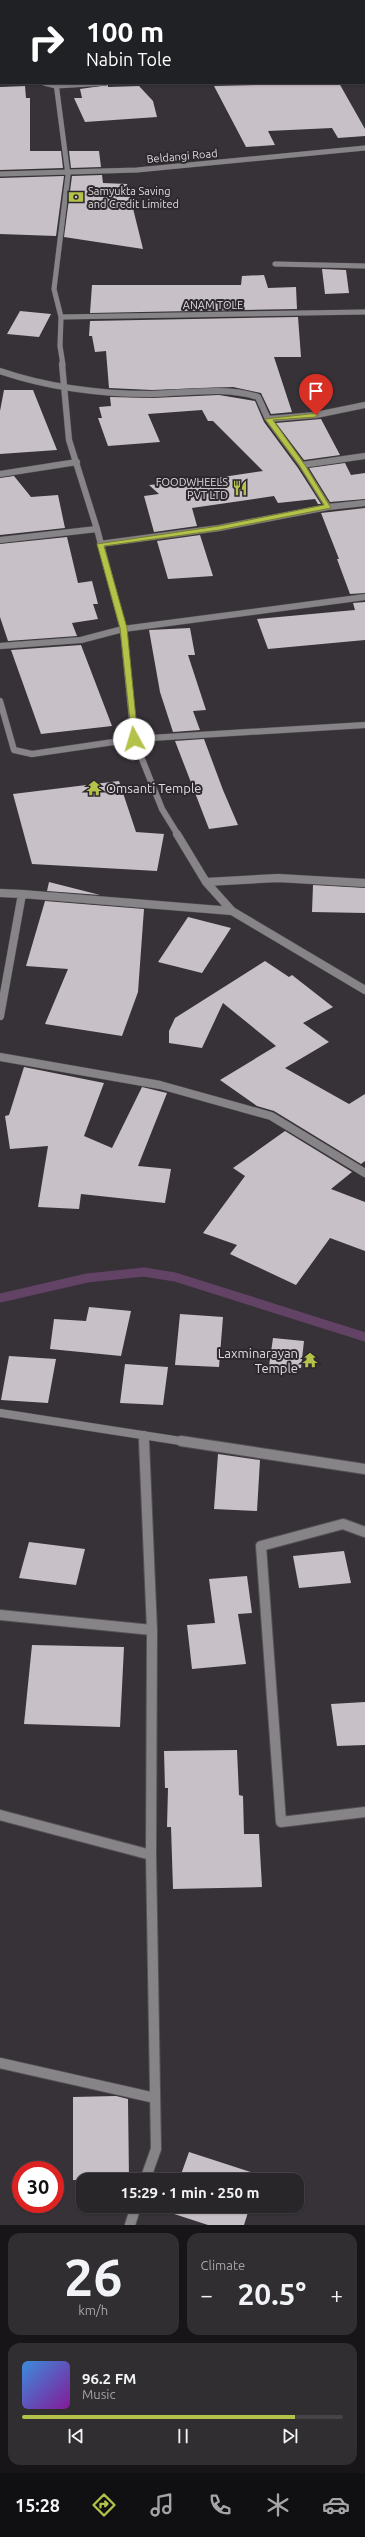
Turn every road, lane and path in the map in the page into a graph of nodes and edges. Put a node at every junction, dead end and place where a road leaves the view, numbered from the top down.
1 (56, 84) edge
2 (365, 148) edge
3 (0, 174) edge
4 (68, 175) junction
5 (275, 264) dead end
6 (365, 266) edge
7 (365, 312) edge
8 (61, 318) junction
9 (0, 371) edge
10 (66, 389) junction
11 (365, 405) edge
12 (268, 419) junction
13 (365, 456) edge
14 (77, 462) junction
15 (302, 465) junction
16 (0, 474) edge
17 (365, 503) edge
18 (328, 506) junction
19 (97, 529) junction
20 (0, 540) edge
21 (100, 544) junction
22 (365, 596) edge
23 (124, 628) junction
24 (0, 646) edge
25 (0, 701) edge
26 (365, 725) edge
27 (134, 739) junction
28 (206, 882) junction
29 (365, 883) edge
30 (0, 893) edge
31 (22, 894) junction
32 (232, 911) junction
33 (365, 990) edge
34 (0, 1016) edge
35 (0, 1057) edge
36 (365, 1172) edge
37 (0, 1413) edge
38 (144, 1435) junction
39 (365, 1469) edge
40 (365, 1532) edge
41 (0, 1615) edge
42 (152, 1630) junction
43 (365, 1812) edge
44 (0, 1815) edge
45 (151, 1855) junction
46 (0, 2063) edge
47 (155, 2098) junction
48 (147, 2173) edge
49 (134, 2213) edge
50 (130, 2225) edge

1 - 4 street
2 - 4 street, Beldangi Road
3 - 4 street, Beldangi Road
4 - 8 street
5 - 6 street
7 - 8 street, ANAM TOLE
8 - 10 street
9 - 10 street
10 - 12 street
10 - 14 street
11 - 12 street
12 - 15 street
13 - 15 street
14 - 16 street
14 - 19 street
15 - 18 street
17 - 18 street
18 - 21 street
19 - 20 street
19 - 21 street
21 - 23 street
22 - 23 street
23 - 24 street
23 - 27 street
25 - 27 street
26 - 27 street
27 - 28 street
28 - 29 street
28 - 32 street
30 - 31 street
31 - 32 street
31 - 34 street
32 - 33 street
35 - 36 street
37 - 38 street
38 - 39 street
38 - 42 street
40 - 43 street
41 - 42 street
42 - 45 street
44 - 45 street
45 - 47 street
46 - 47 street
47 - 48 street
49 - 50 street

